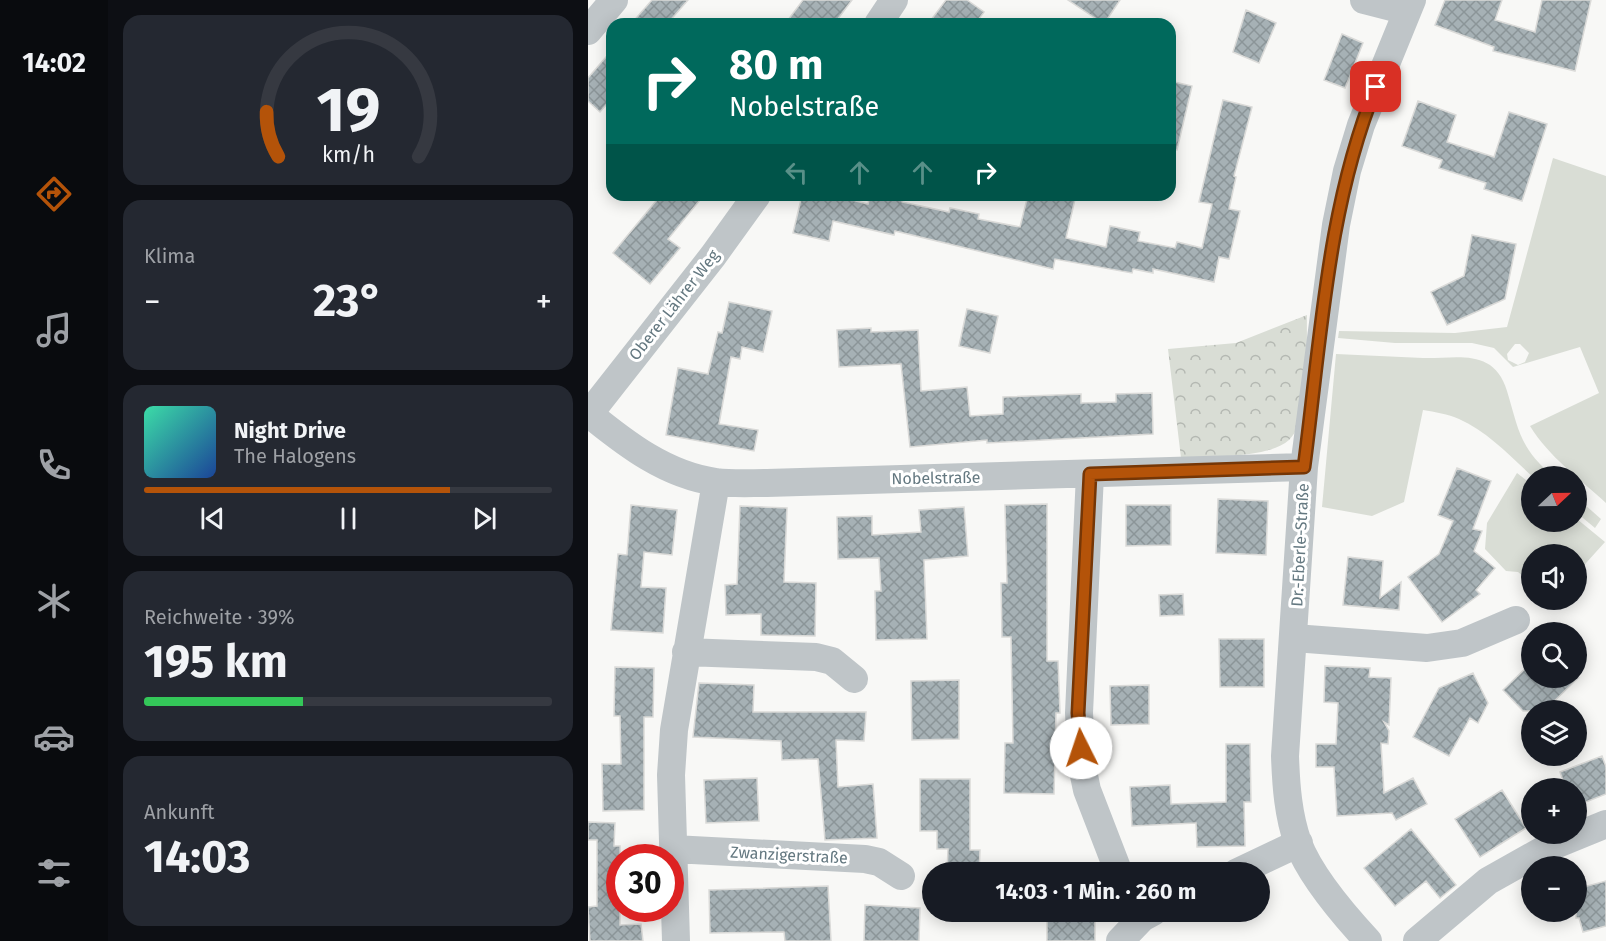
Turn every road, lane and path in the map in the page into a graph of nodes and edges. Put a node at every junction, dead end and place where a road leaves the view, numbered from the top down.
1 (614, 0) edge
2 (894, 0) edge
3 (1364, 0) edge
4 (1409, 6) edge
5 (882, 18) edge
6 (588, 31) edge
7 (753, 201) edge
8 (589, 414) edge
9 (1304, 467) junction
10 (1090, 474) junction
11 (716, 482) junction
12 (1516, 620) dead end
13 (1294, 638) junction
14 (686, 652) junction
15 (854, 678) dead end
16 (1606, 824) edge
17 (1299, 843) junction
18 (673, 844) edge
19 (684, 850) edge
20 (1115, 862) edge
21 (1259, 862) edge
22 (901, 876) dead end
23 (675, 922) edge
24 (1138, 922) edge
25 (676, 941) edge
26 (1120, 941) edge
27 (1368, 941) edge
28 (1417, 941) edge

1 - 6 street
2 - 5 street
3 - 4 street
4 - 9 street, Dr.-Eberle-Straße
7 - 8 street, Oberer Lährer Weg
8 - 11 street, Nobelstraße
9 - 10 street, Nobelstraße
9 - 13 street, Dr.-Eberle-Straße
10 - 11 street, Nobelstraße
10 - 20 street
11 - 14 street
12 - 13 street
13 - 17 street, Dr.-Eberle-Straße
14 - 15 street
14 - 18 street
16 - 28 street
17 - 21 street
17 - 27 street, Dr.-Eberle-Straße
19 - 22 street, Zwanzigerstraße
23 - 25 street
24 - 26 street

